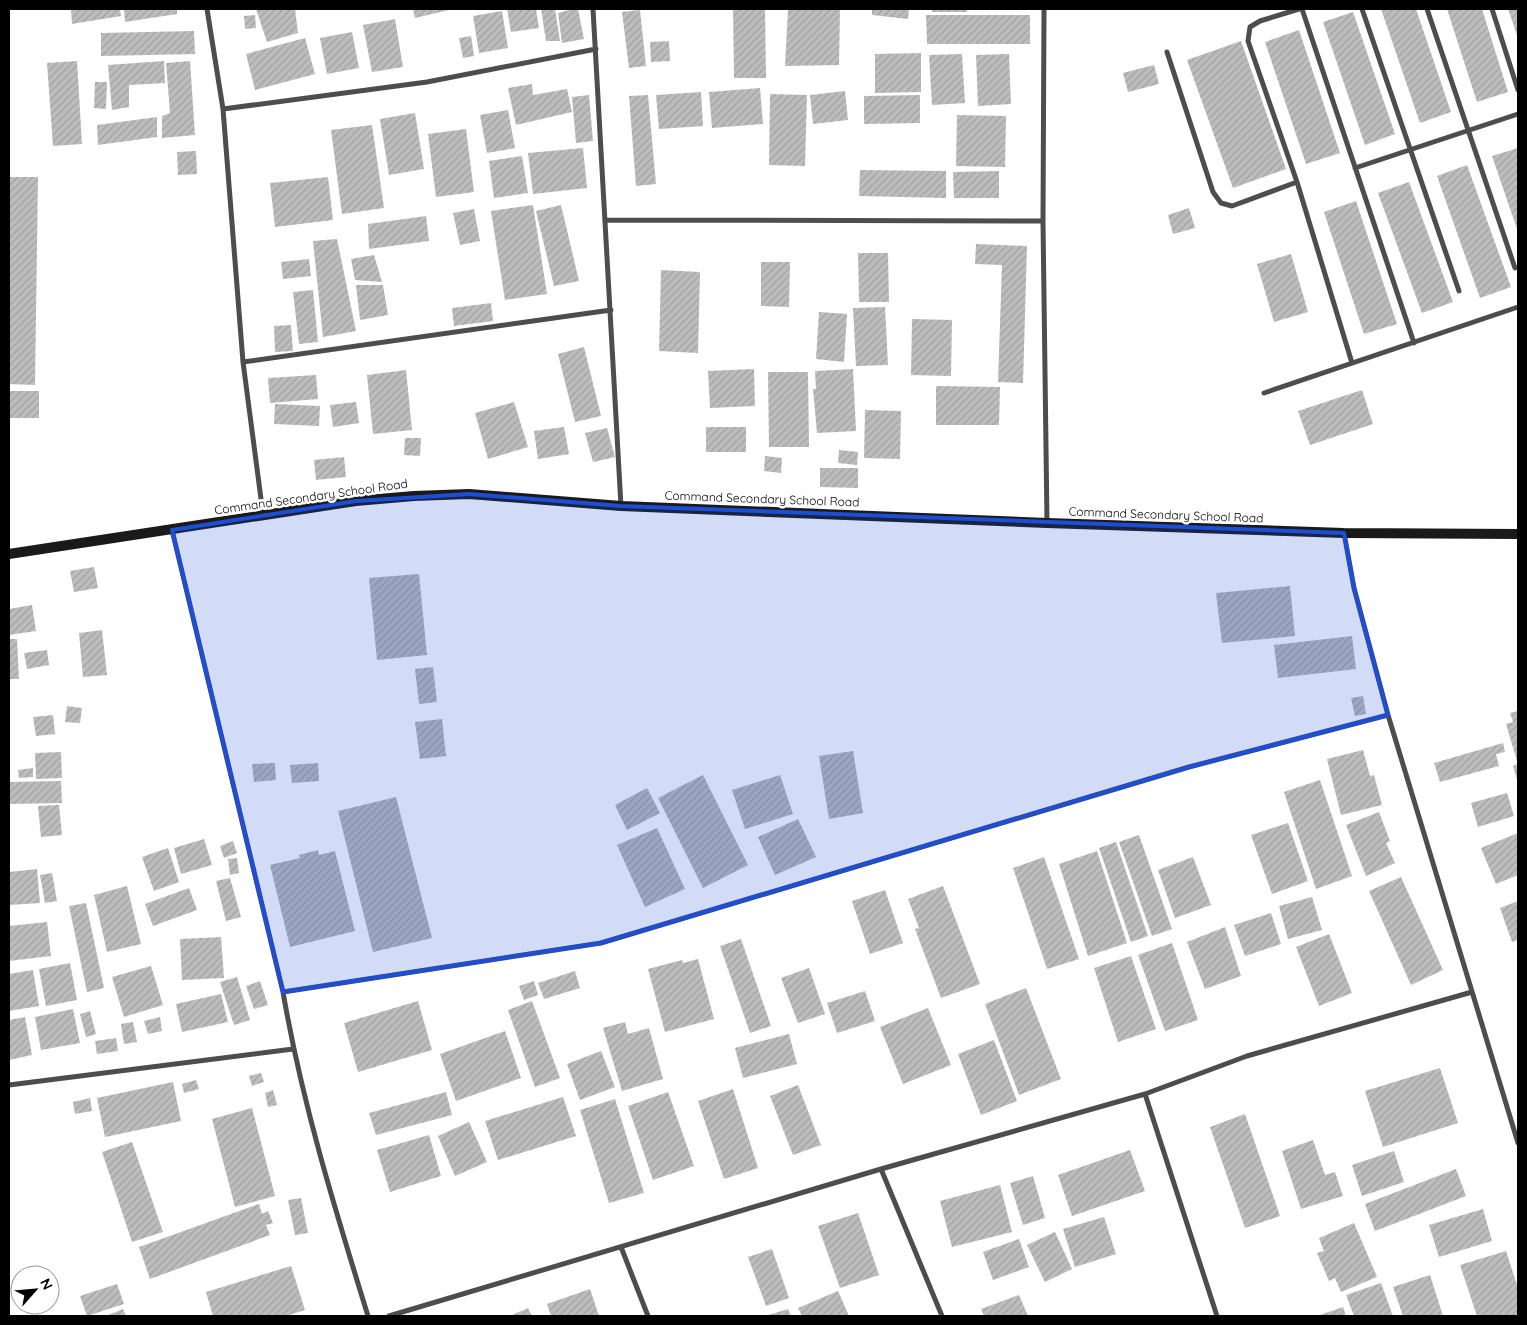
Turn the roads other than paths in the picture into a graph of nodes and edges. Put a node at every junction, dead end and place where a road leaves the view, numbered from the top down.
1 (207, 9) edge
2 (593, 9) edge
3 (1044, 9) edge
4 (1300, 9) edge
5 (1362, 9) edge
6 (1427, 9) edge
7 (1492, 9) edge
8 (596, 48) junction
9 (1167, 52) dead end
10 (1518, 90) edge
11 (223, 110) junction
12 (1518, 114) edge
13 (1468, 131) junction
14 (1411, 150) junction
15 (1355, 168) junction
16 (1298, 182) junction
17 (606, 220) junction
18 (1043, 221) junction
19 (1515, 268) dead end
20 (1459, 291) dead end
21 (1518, 307) edge
22 (611, 310) junction
23 (1414, 343) junction
24 (243, 362) junction
25 (1352, 363) junction
26 (1264, 393) dead end
27 (621, 506) junction
28 (262, 514) junction
29 (1047, 524) junction
30 (172, 530) junction
31 (1344, 533) junction
32 (1518, 534) edge
33 (9, 554) edge
34 (1388, 715) junction
35 (284, 992) junction
36 (1472, 992) junction
37 (293, 1049) junction
38 (9, 1085) edge
39 (1145, 1094) junction
40 (1518, 1143) edge
41 (882, 1169) junction
42 (621, 1247) junction
43 (368, 1316) edge
44 (389, 1316) edge
45 (648, 1316) edge
46 (942, 1316) edge
47 (1217, 1316) edge

1 - 11 street
2 - 8 street
3 - 18 street
4 - 15 street
4 - 16 street
5 - 14 street
6 - 13 street
7 - 10 street
8 - 11 street
8 - 17 street
9 - 16 street
11 - 24 street
12 - 13 street
13 - 14 street
13 - 19 street
14 - 15 street
14 - 20 street
15 - 23 street
16 - 25 street
17 - 18 street
17 - 22 street
18 - 29 street
21 - 23 street
22 - 24 street
22 - 27 street
23 - 25 street
24 - 28 street
25 - 26 street
27 - 28 main road, Command Secondary School Road
27 - 29 main road, Command Secondary School Road
28 - 30 main road, Command Secondary School Road
29 - 31 main road, Command Secondary School Road
30 - 33 main road, Command Secondary School Road
30 - 35 street
31 - 32 main road, Command Secondary School Road
31 - 34 street
34 - 35 street
34 - 36 street
35 - 37 street
36 - 39 street
36 - 40 street
37 - 38 street
37 - 43 street
39 - 41 street
39 - 47 street
41 - 42 street
41 - 46 street
42 - 44 street
42 - 45 street

